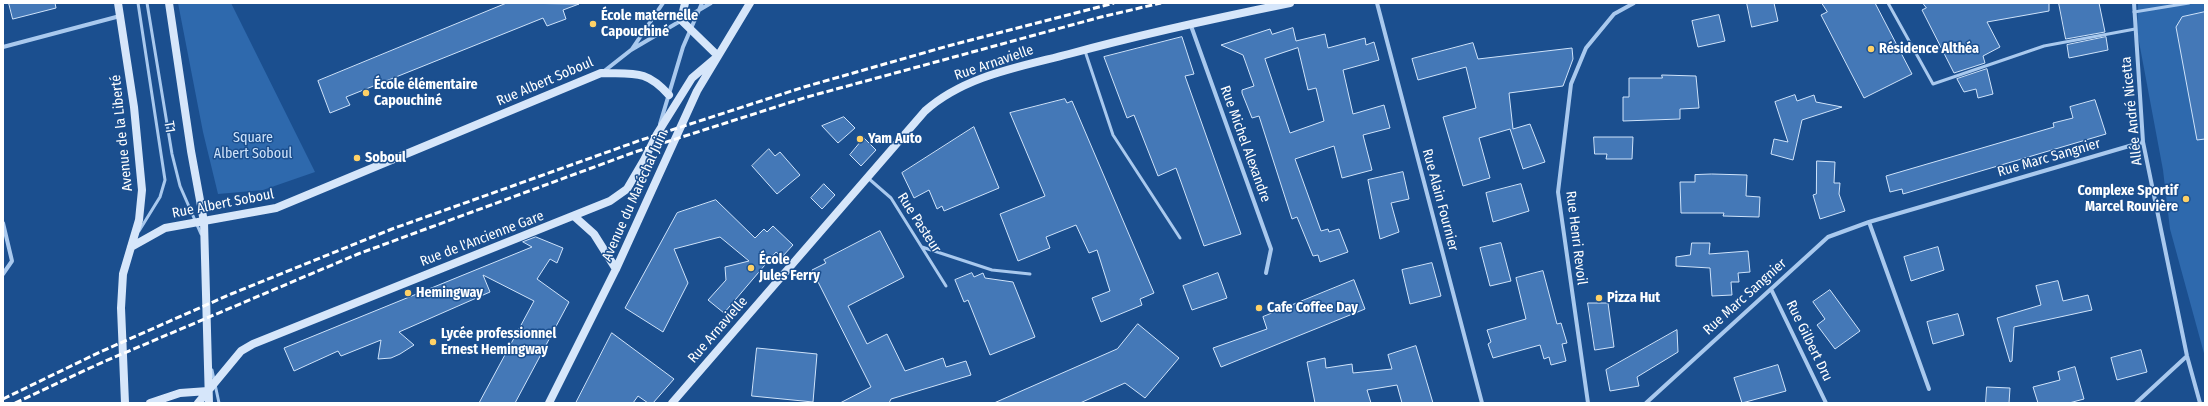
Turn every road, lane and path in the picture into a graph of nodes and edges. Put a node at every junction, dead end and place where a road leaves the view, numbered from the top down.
1 (118, 3) edge
2 (138, 3) edge
3 (147, 3) edge
4 (169, 3) edge
5 (663, 3) edge
6 (685, 3) edge
7 (702, 3) edge
8 (710, 3) edge
9 (750, 3) edge
10 (1290, 3) edge
11 (1377, 3) edge
12 (1634, 3) edge
13 (1888, 3) edge
14 (2134, 3) edge
15 (2189, 3) edge
16 (699, 10) junction
17 (2134, 12) junction
18 (120, 16) junction
19 (681, 20) junction
20 (1190, 23) junction
21 (2135, 29) junction
22 (690, 31) junction
23 (3, 47) edge
24 (1085, 49) junction
25 (631, 50) junction
26 (718, 56) junction
27 (602, 73) junction
28 (669, 95) junction
29 (657, 134) junction
30 (2143, 142) junction
31 (867, 177) junction
32 (575, 217) junction
33 (201, 222) junction
34 (1869, 222) junction
35 (3, 223) edge
36 (1180, 238) dead end
37 (131, 247) junction
38 (922, 247) junction
39 (616, 269) junction
40 (1266, 272) dead end
41 (3, 274) edge
42 (1030, 274) dead end
43 (946, 286) dead end
44 (1771, 289) junction
45 (2187, 356) junction
46 (209, 358) junction
47 (215, 384) junction
48 (1929, 389) dead end
49 (208, 391) junction
50 (126, 399) edge
51 (121, 403) edge
52 (150, 403) edge
53 (198, 403) edge
54 (209, 403) edge
55 (219, 403) edge
56 (549, 403) edge
57 (672, 403) edge
58 (1482, 403) edge
59 (1588, 403) edge
60 (1646, 403) edge
61 (1826, 403) edge
62 (2136, 403) edge
63 (2200, 403) edge

1 - 18 street, Avenue de la Liberté
2 - 37 lane, T1 / T1
3 - 33 lane, T1 / T1
4 - 33 street
5 - 25 street
6 - 19 street
7 - 16 street
8 - 16 street, Rue Albert Soboul
9 - 26 street, Avenue du Maréchal Juin
10 - 20 street, Rue Arnavielle
11 - 58 street, Rue Alain Fournier
12 - 59 street, Rue Henri Revoil
13 - 21 lane
14 - 17 street, Allée André Nicetta
15 - 17 lane
16 - 19 street, Rue Albert Soboul
16 - 22 street
17 - 21 street, Allée André Nicetta
18 - 23 street
18 - 37 street, Avenue de la Liberté
19 - 22 street
19 - 25 street, Rue Albert Soboul
20 - 24 street, Rue Arnavielle
20 - 40 street, Rue Michel Alexandre
21 - 30 street, Allée André Nicetta
22 - 26 street
22 - 28 street
24 - 31 street, Rue Arnavielle
24 - 36 lane
25 - 27 street, Rue Albert Soboul
26 - 29 street, Rue de l'Ancienne Gare
26 - 39 street, Avenue du Maréchal Juin
27 - 28 street
27 - 33 street, Rue Albert Soboul
28 - 29 street
29 - 32 street, Rue de l'Ancienne Gare
30 - 34 street, Rue Marc Sangnier
30 - 45 street, Allée André Nicetta
31 - 38 lane, Rue Pasteur
31 - 57 street, Rue Arnavielle
32 - 39 street
32 - 47 street, Rue de l'Ancienne Gare
33 - 37 street, Rue Albert Soboul
33 - 46 street
34 - 44 street, Rue Marc Sangnier
34 - 48 street
35 - 41 street
37 - 50 street, Avenue de la Liberté
38 - 42 lane
38 - 43 lane, Rue Pasteur
39 - 56 street, Avenue du Maréchal Juin
44 - 60 street, Rue Marc Sangnier
44 - 61 street, Rue Gilbert Dru
45 - 62 street
45 - 63 street, Allée André Nicetta
46 - 47 lane
46 - 49 street
47 - 49 street, Rue de l'Ancienne Gare
47 - 55 lane
49 - 52 street
49 - 53 street, Rue de l'Ancienne Gare
49 - 54 street
50 - 51 lane

